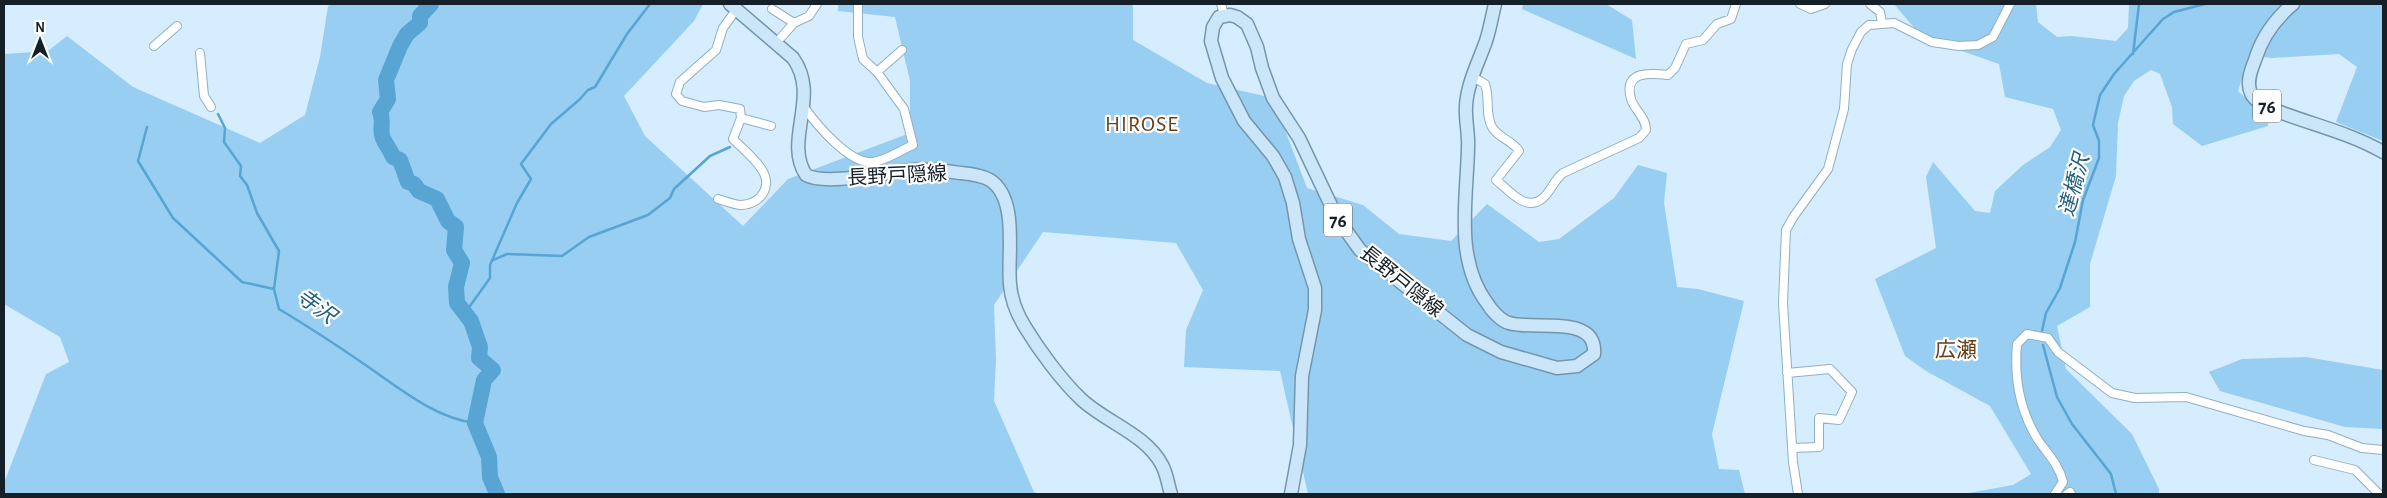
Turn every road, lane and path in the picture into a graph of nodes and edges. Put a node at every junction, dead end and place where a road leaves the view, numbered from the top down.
1 (817, 4) edge
2 (858, 4) edge
3 (1495, 4) edge
4 (1736, 4) edge
5 (1800, 4) edge
6 (1825, 4) edge
7 (1870, 4) edge
8 (2010, 4) edge
9 (2293, 4) edge
10 (733, 7) edge
11 (772, 8) dead end
12 (1222, 10) edge
13 (794, 23) junction
14 (1882, 23) junction
15 (177, 26) dead end
16 (776, 43) junction
17 (154, 46) dead end
18 (902, 50) dead end
19 (200, 53) dead end
20 (877, 72) junction
21 (1473, 77) junction
22 (211, 107) dead end
23 (804, 107) junction
24 (741, 118) junction
25 (771, 126) dead end
26 (2383, 152) edge
27 (718, 199) dead end
28 (1787, 373) junction
29 (1792, 448) junction
30 (2383, 450) edge
31 (2314, 460) dead end
32 (1171, 494) edge
33 (1291, 494) edge
34 (1798, 494) edge
35 (2055, 494) edge
36 (2067, 494) edge
37 (2071, 494) edge
38 (2380, 494) edge

1 - 13 street
2 - 20 street
3 - 21 main road, 長野戸隠線 / 76
4 - 21 street
5 - 6 street
7 - 14 street
8 - 14 street
9 - 26 main road, 76
10 - 16 main road, 長野戸隠線
10 - 24 street
11 - 13 street
12 - 21 main road, 長野戸隠線 / 76
12 - 33 main road, 長野戸隠線 / 76
13 - 16 street
14 - 28 street
15 - 17 street
16 - 23 main road, 長野戸隠線
18 - 20 street
19 - 22 street
20 - 23 street
23 - 32 main road, 長野戸隠線
24 - 25 street
24 - 27 street
28 - 29 street
28 - 29 street
29 - 34 street
30 - 35 street
31 - 38 street
36 - 37 street

